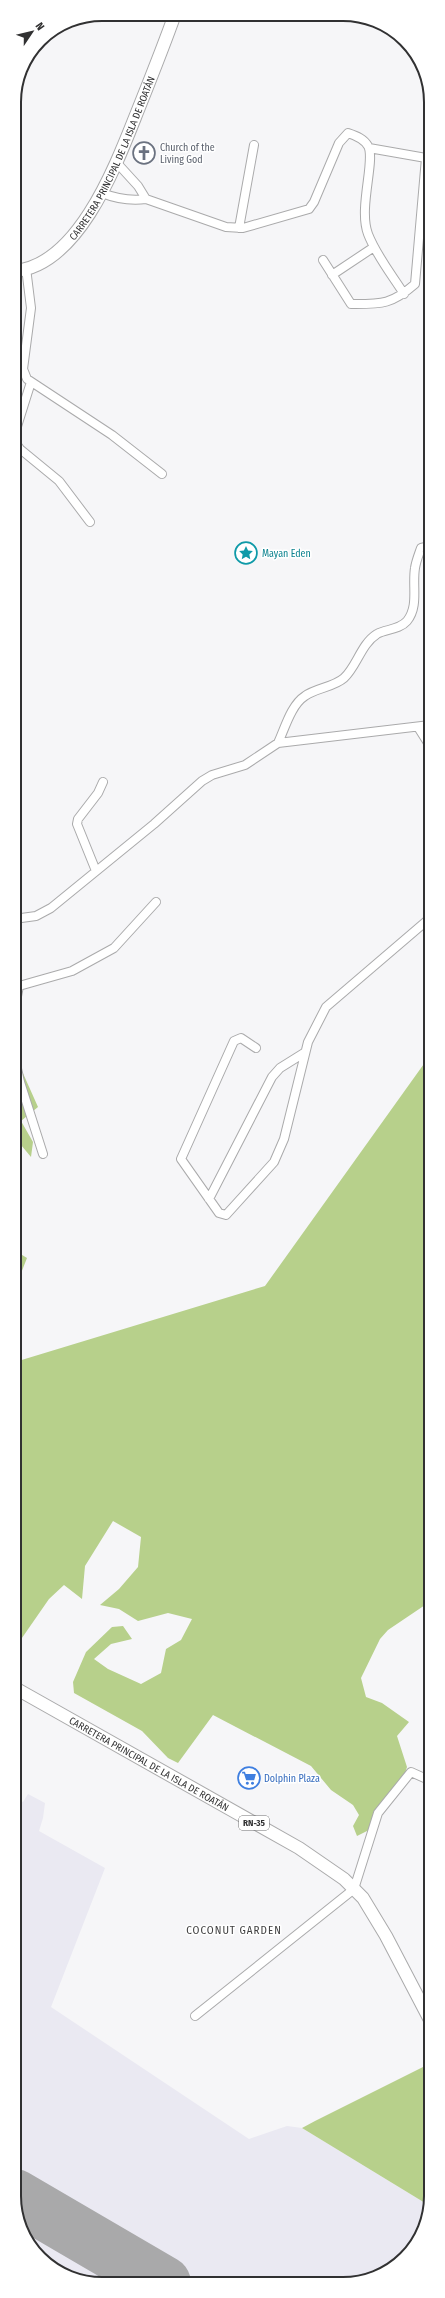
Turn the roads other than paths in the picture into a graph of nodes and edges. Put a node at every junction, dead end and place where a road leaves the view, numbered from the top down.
1 (173, 21) edge
2 (254, 145) dead end
3 (369, 148) junction
4 (424, 155) edge
5 (117, 164) junction
6 (102, 193) junction
7 (424, 195) edge
8 (146, 199) junction
9 (239, 228) junction
10 (374, 247) junction
11 (323, 260) dead end
12 (26, 268) junction
13 (21, 269) edge
14 (332, 275) junction
15 (404, 294) junction
16 (31, 382) junction
17 (21, 414) edge
18 (21, 450) edge
19 (162, 474) dead end
20 (90, 522) dead end
21 (424, 547) edge
22 (424, 726) edge
23 (418, 727) junction
24 (424, 736) edge
25 (278, 743) junction
26 (103, 782) dead end
27 (96, 871) junction
28 (156, 902) dead end
29 (21, 918) edge
30 (424, 923) edge
31 (21, 985) edge
32 (256, 1048) dead end
33 (304, 1053) junction
34 (21, 1085) edge
35 (43, 1154) dead end
36 (209, 1199) junction
37 (21, 1691) edge
38 (424, 1778) edge
39 (354, 1889) junction
40 (424, 2009) edge
41 (195, 2016) dead end

1 - 5 main road, CARRETERA PRINCIPAL DE LA ISLA DE ROATÁN
2 - 9 street
3 - 4 street
3 - 9 street
3 - 10 street
5 - 6 main road, CARRETERA PRINCIPAL DE LA ISLA DE ROATÁN
5 - 8 street
6 - 8 street
6 - 12 main road, CARRETERA PRINCIPAL DE LA ISLA DE ROATÁN
7 - 15 street
8 - 9 street
10 - 14 street
10 - 15 street
11 - 14 street
12 - 13 main road, CARRETERA PRINCIPAL DE LA ISLA DE ROATÁN
12 - 16 street
14 - 15 street
16 - 17 street
16 - 19 street
18 - 20 street
21 - 25 street
22 - 23 street
23 - 24 street
23 - 25 street
25 - 27 street
26 - 27 street
27 - 29 street
28 - 31 street
30 - 33 street
32 - 36 street
33 - 36 street
33 - 36 street
34 - 35 street
37 - 39 main road, CARRETERA PRINCIPAL DE LA ISLA DE ROATÁN / RN-35
38 - 39 street
39 - 40 main road, CARRETERA PRINCIPAL DE LA ISLA DE ROATÁN / RN-35
39 - 41 street

